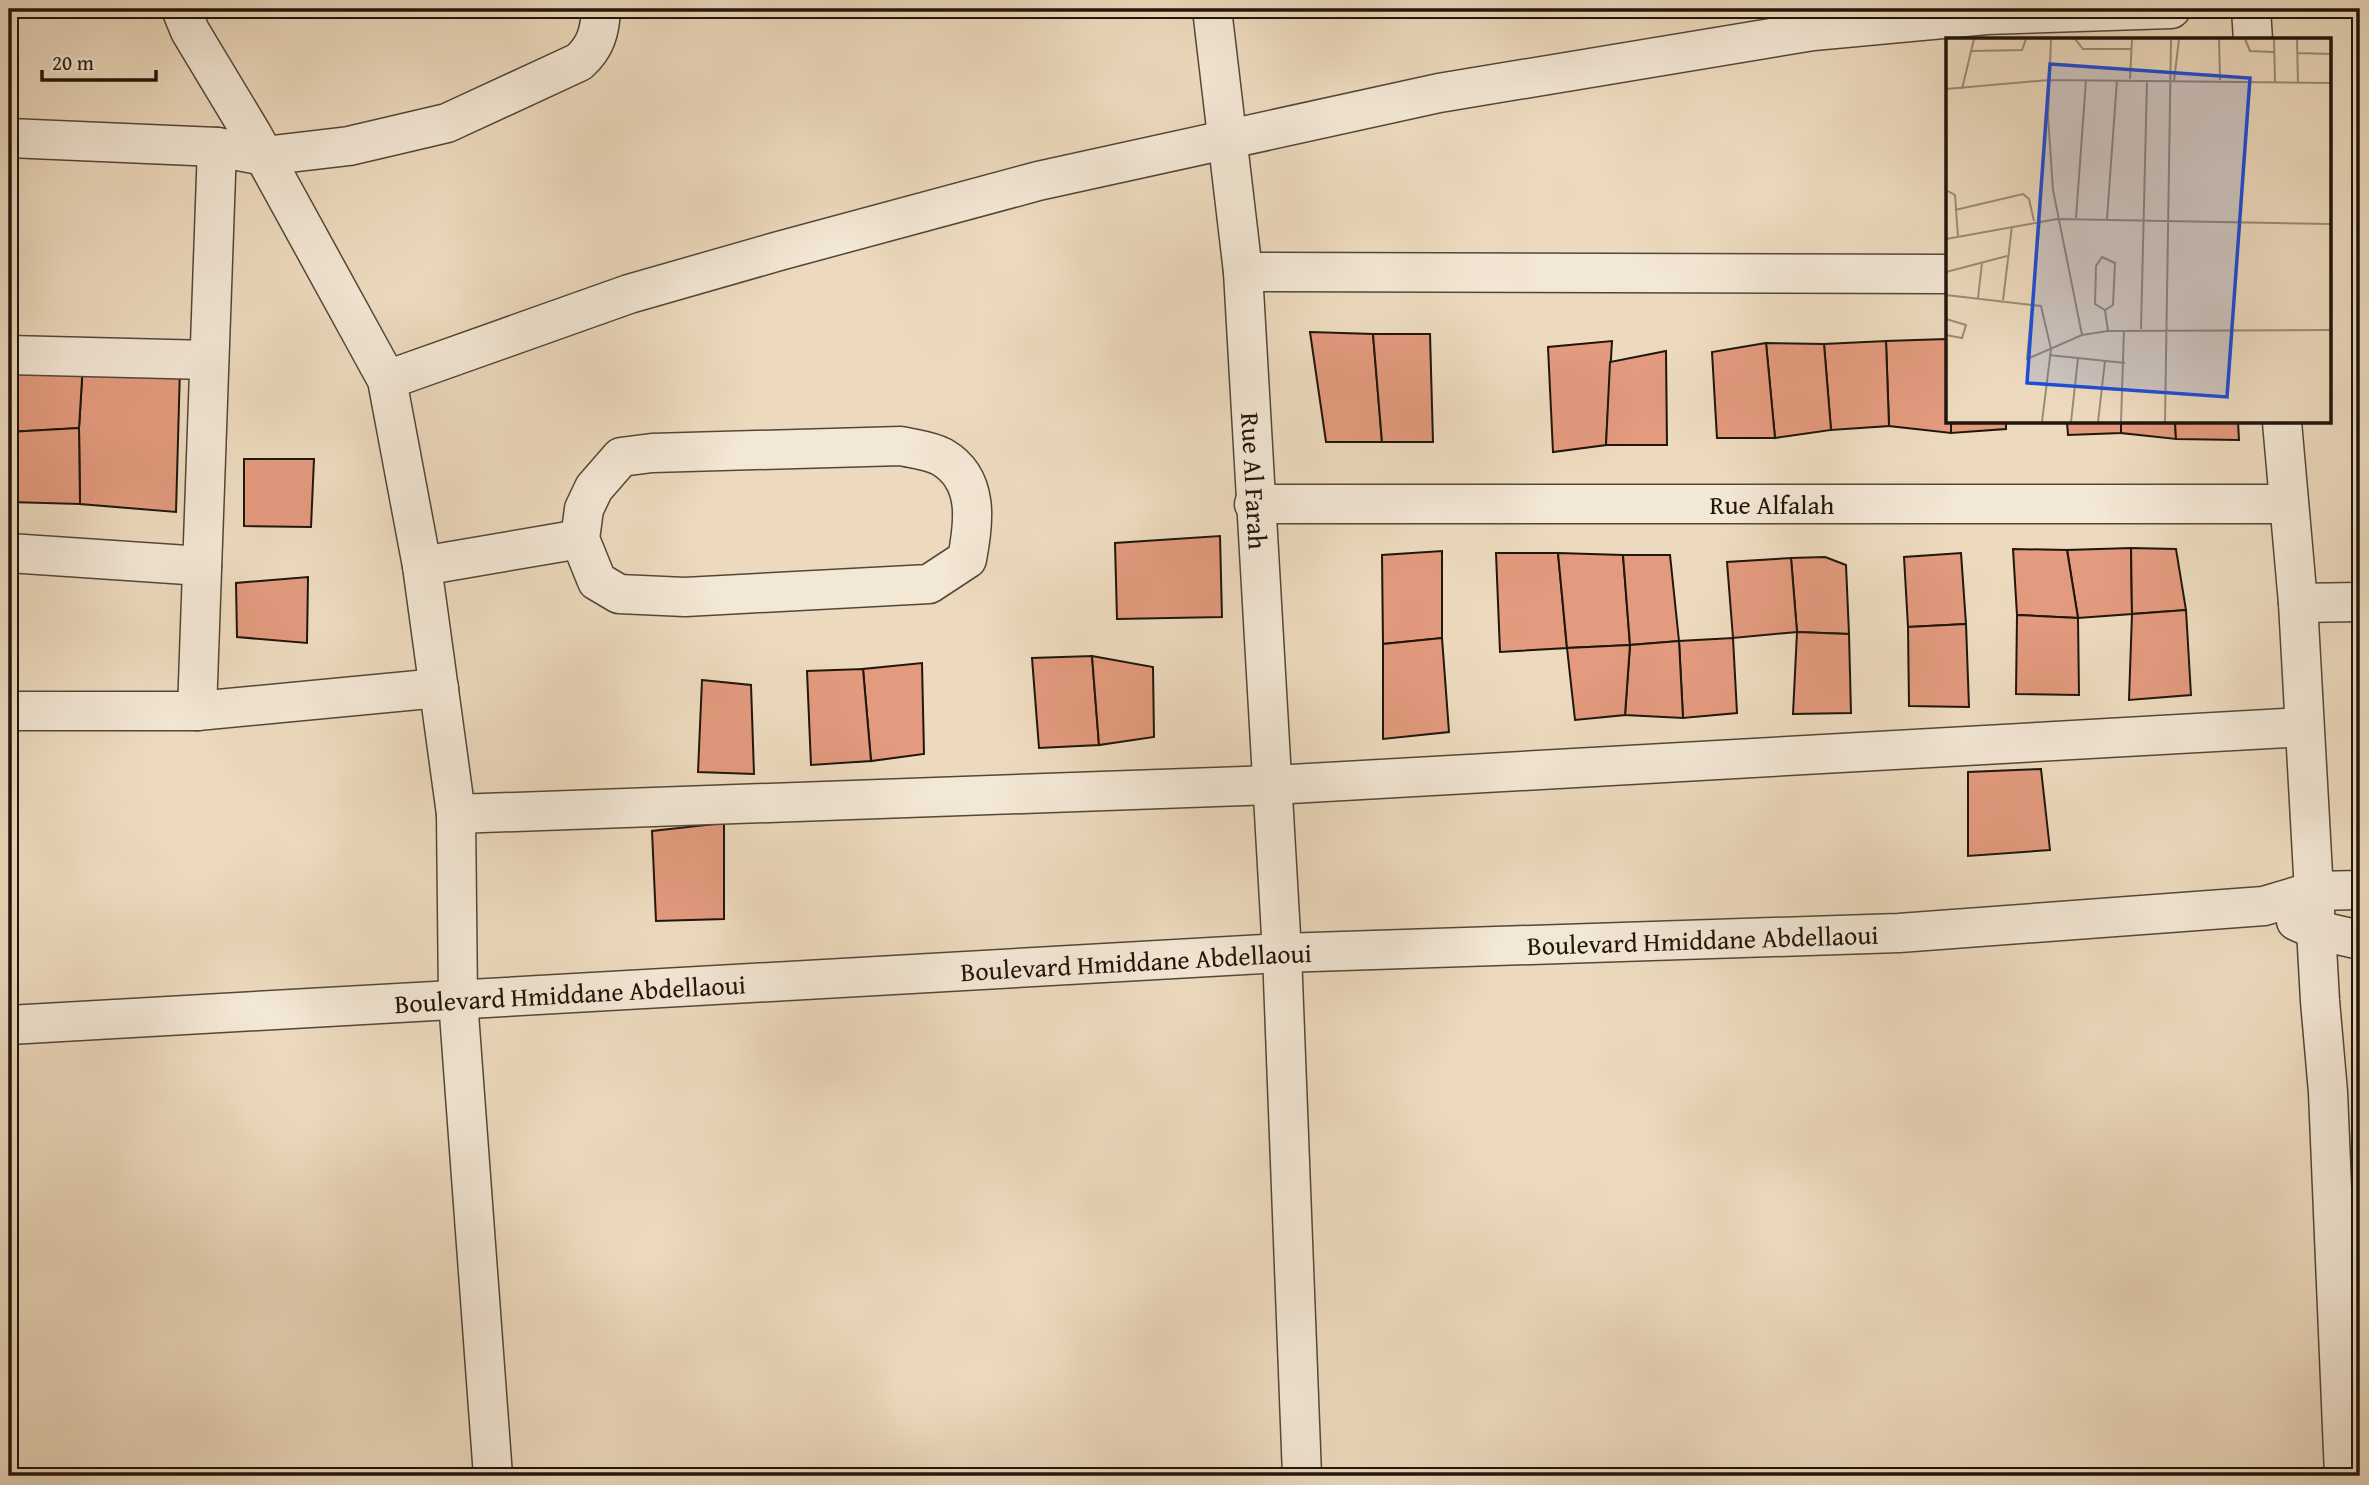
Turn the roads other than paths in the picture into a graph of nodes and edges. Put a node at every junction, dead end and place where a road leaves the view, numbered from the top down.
1 (181, 9) edge
2 (601, 9) edge
3 (1212, 9) edge
4 (2171, 9) edge
5 (2251, 9) edge
6 (2253, 38) edge
7 (1229, 137) junction
8 (9, 138) edge
9 (217, 146) junction
10 (264, 156) junction
11 (1243, 272) junction
12 (1946, 274) edge
13 (9, 355) edge
14 (209, 360) junction
15 (387, 380) junction
16 (2282, 424) edge
17 (1254, 504) junction
18 (2289, 504) junction
19 (580, 539) junction
20 (9, 552) edge
21 (202, 566) junction
22 (422, 566) junction
23 (2360, 602) edge
24 (2298, 603) junction
25 (439, 688) junction
26 (9, 711) edge
27 (197, 711) junction
28 (2304, 727) junction
29 (1273, 785) junction
30 (456, 814) junction
31 (2360, 890) edge
32 (2314, 891) junction
33 (2264, 906) junction
34 (2316, 930) junction
35 (2360, 940) edge
36 (1282, 953) junction
37 (458, 1000) junction
38 (9, 1025) edge
39 (2349, 1267) edge
40 (494, 1476) edge
41 (1302, 1476) edge
42 (2344, 1476) edge

1 - 10 street
2 - 10 street
3 - 7 street, Rue Al Farah
4 - 7 street
5 - 6 street
7 - 11 street, Rue Al Farah
7 - 15 street
8 - 9 street
9 - 10 street
9 - 14 street
10 - 15 street
11 - 12 street
11 - 17 street, Rue Al Farah
13 - 14 street
14 - 21 street
15 - 22 street
16 - 18 street
17 - 18 street, Rue Alfalah
17 - 29 street, Rue Al Farah
18 - 24 street
19 - 19 street
19 - 22 street
20 - 21 street
21 - 27 street
22 - 25 street
23 - 24 street
24 - 28 street
25 - 27 street
25 - 30 street
26 - 27 street
28 - 29 street
28 - 32 street
29 - 30 street
29 - 36 street, Rue Al Farah
30 - 37 street
31 - 32 street, Boulevard Hmiddane Abdellaoui
32 - 33 street, Boulevard Hmiddane Abdellaoui
32 - 34 street
33 - 34 street, Boulevard Hmiddane Abdellaoui
33 - 36 street, Boulevard Hmiddane Abdellaoui
34 - 35 street, Boulevard Hmiddane Abdellaoui
34 - 39 street
36 - 37 street, Boulevard Hmiddane Abdellaoui
36 - 41 street, Rue Al Farah
37 - 38 street, Boulevard Hmiddane Abdellaoui
37 - 40 street
39 - 42 street

